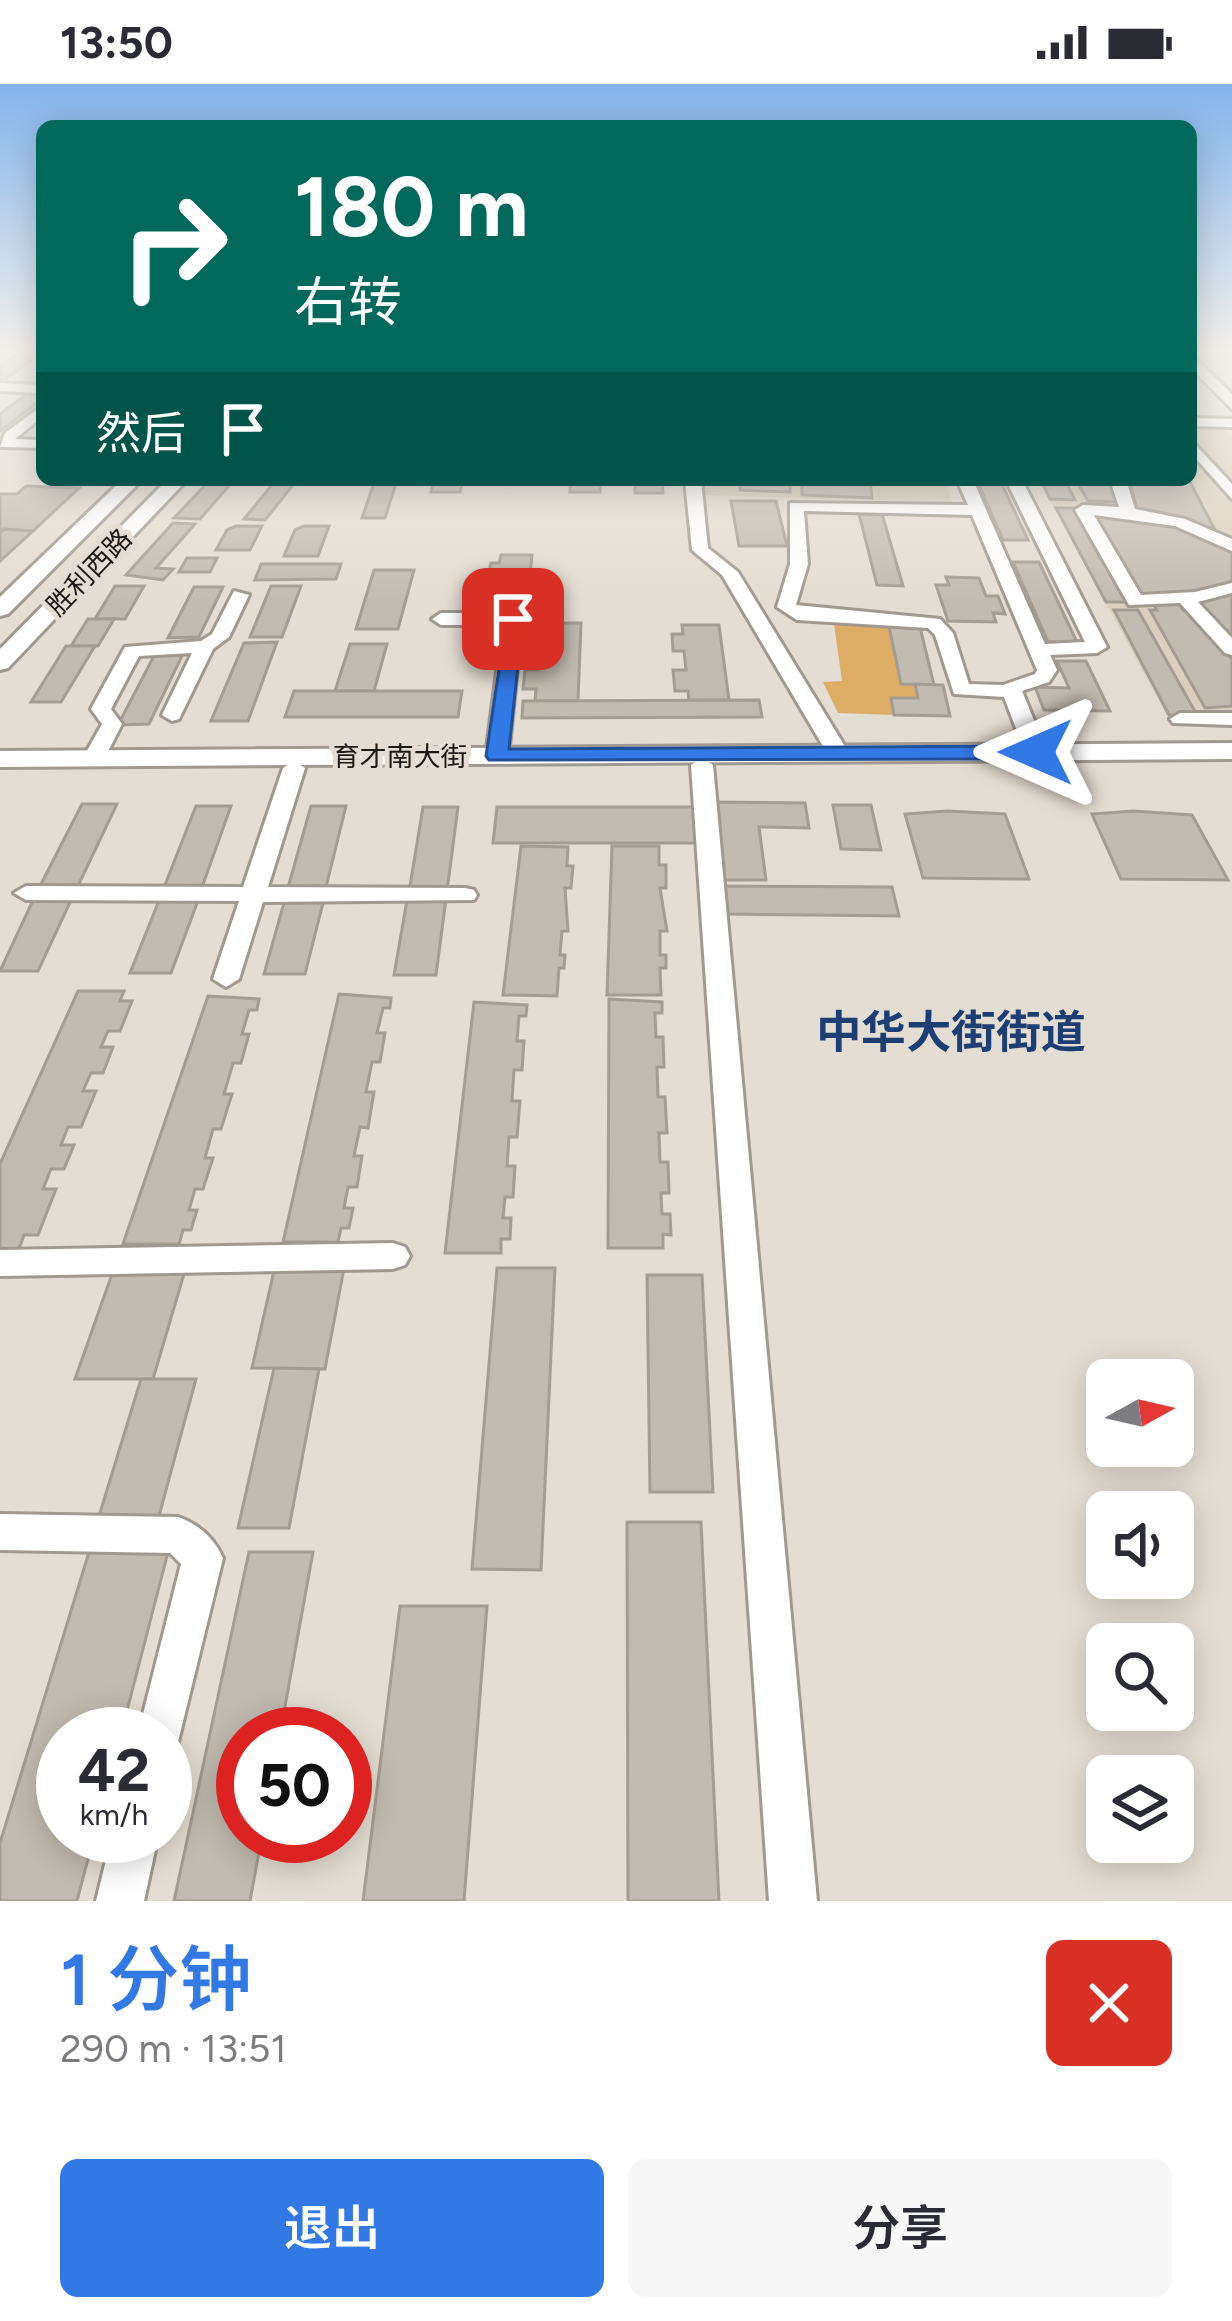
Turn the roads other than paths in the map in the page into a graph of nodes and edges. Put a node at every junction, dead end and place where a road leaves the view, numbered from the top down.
1 (5, 439) edge
2 (36, 443) edge
3 (1197, 451) edge
4 (128, 486) edge
5 (172, 486) edge
6 (694, 486) edge
7 (968, 486) edge
8 (1015, 486) edge
9 (1120, 486) edge
10 (1232, 494) edge
11 (978, 510) junction
12 (1130, 514) junction
13 (1232, 545) edge
14 (1022, 550) junction
15 (1232, 589) edge
16 (240, 595) dead end
17 (1185, 598) junction
18 (0, 609) edge
19 (441, 619) dead end
20 (205, 646) junction
21 (1232, 649) edge
22 (1038, 650) junction
23 (0, 663) edge
24 (1012, 691) junction
25 (172, 716) dead end
26 (1180, 719) dead end
27 (1232, 719) edge
28 (1232, 751) edge
29 (1036, 752) junction
30 (838, 753) junction
31 (497, 756) junction
32 (94, 758) junction
33 (0, 759) edge
34 (1232, 762) edge
35 (702, 765) junction
36 (294, 768) junction
37 (0, 770) edge
38 (26, 893) dead end
39 (253, 894) junction
40 (465, 895) dead end
41 (226, 979) dead end
42 (393, 1256) dead end
43 (0, 1263) edge
44 (0, 1532) edge
45 (167, 1707) edge
46 (129, 1863) edge
47 (120, 1901) edge
48 (793, 1901) edge

1 - 2 street
3 - 10 street
4 - 18 main road, 胜利西路
5 - 23 main road, 胜利西路
6 - 30 street
7 - 11 street
8 - 14 street
9 - 12 street
11 - 14 street
11 - 24 street
12 - 13 street
12 - 17 street
14 - 22 street
14 - 22 street
15 - 17 street
16 - 20 street
17 - 21 street
19 - 31 street
20 - 25 street
20 - 32 street
22 - 24 street
24 - 29 street
26 - 27 street
28 - 29 main road, 育才南大街
29 - 30 main road, 育才南大街
30 - 31 main road, 育才南大街
31 - 32 main road, 育才南大街
32 - 33 main road, 育才南大街
34 - 35 main road, 育才南大街
35 - 36 main road, 育才南大街
35 - 48 street
36 - 37 main road, 育才南大街
36 - 39 street
38 - 39 street
39 - 40 street
39 - 41 street
42 - 43 street
44 - 45 street
46 - 47 street

